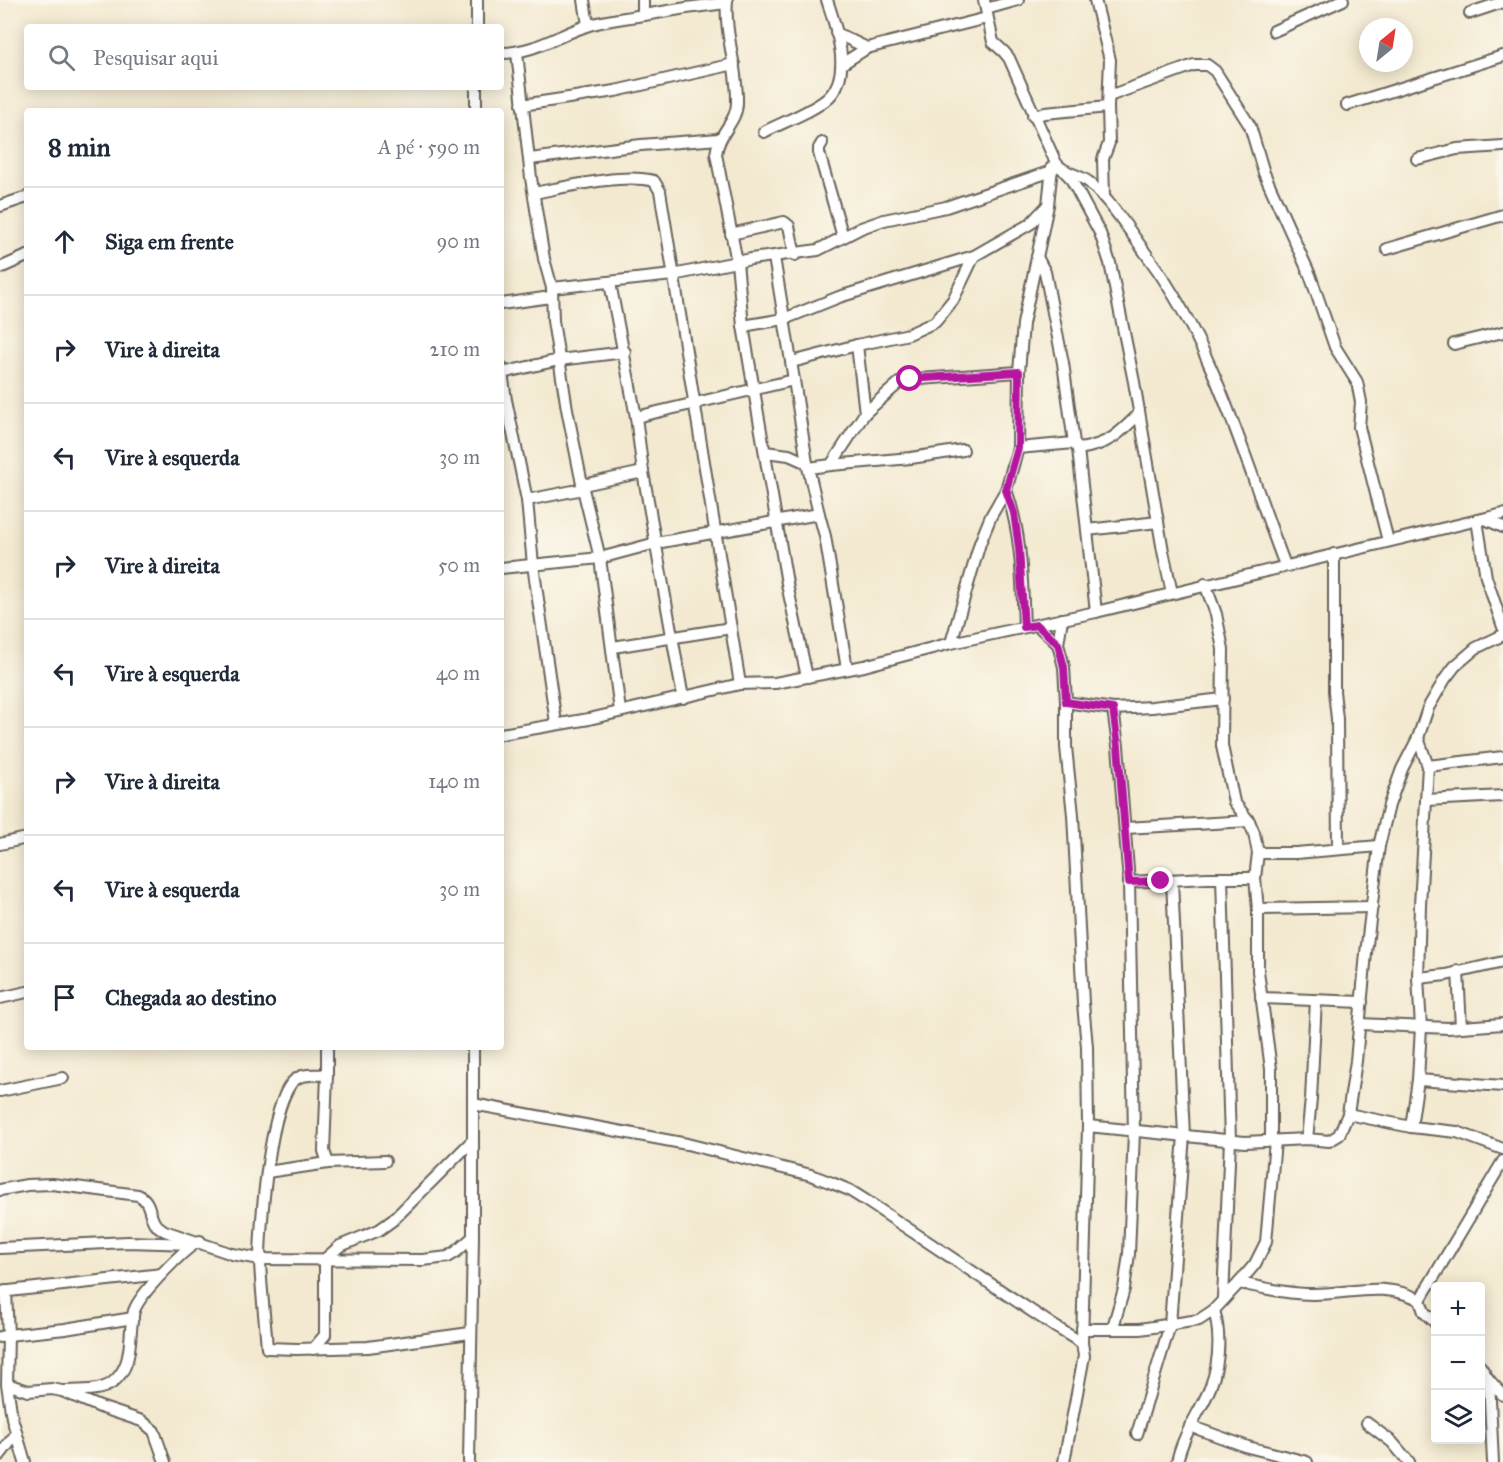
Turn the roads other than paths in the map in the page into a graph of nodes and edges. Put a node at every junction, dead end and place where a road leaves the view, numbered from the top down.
1 (477, 0) edge
2 (584, 0) edge
3 (643, 0) edge
4 (826, 0) edge
5 (1018, 0) edge
6 (1095, 0) edge
7 (1343, 0) edge
8 (727, 2) edge
9 (1503, 2) edge
10 (985, 9) edge
11 (1470, 13) dead end
12 (643, 15) junction
13 (477, 24) edge
14 (588, 25) junction
15 (1274, 31) dead end
16 (836, 33) junction
17 (867, 48) junction
18 (504, 53) edge
19 (517, 53) junction
20 (1503, 57) edge
21 (734, 64) junction
22 (842, 64) junction
23 (476, 90) edge
24 (1108, 101) junction
25 (522, 105) junction
26 (1347, 105) dead end
27 (476, 108) edge
28 (1033, 116) junction
29 (764, 132) dead end
30 (719, 139) junction
31 (822, 143) dead end
32 (1503, 146) edge
33 (1053, 158) junction
34 (530, 159) junction
35 (1417, 159) dead end
36 (1052, 171) junction
37 (1065, 171) junction
38 (534, 193) junction
39 (1104, 197) junction
40 (24, 198) edge
41 (1048, 205) junction
42 (0, 206) edge
43 (1503, 214) edge
44 (731, 234) junction
45 (843, 237) junction
46 (1387, 249) dead end
47 (795, 255) junction
48 (974, 256) junction
49 (24, 257) edge
50 (774, 257) junction
51 (1037, 257) junction
52 (737, 262) junction
53 (0, 268) edge
54 (673, 275) junction
55 (610, 283) junction
56 (551, 293) junction
57 (504, 303) edge
58 (784, 319) junction
59 (743, 326) junction
60 (1503, 332) edge
61 (1454, 344) dead end
62 (856, 345) junction
63 (625, 352) junction
64 (559, 360) junction
65 (792, 362) junction
66 (504, 369) edge
67 (1019, 372) junction
68 (794, 380) junction
69 (754, 389) junction
70 (693, 402) junction
71 (504, 404) edge
72 (865, 413) junction
73 (1139, 414) junction
74 (636, 417) junction
75 (1076, 446) junction
76 (1018, 448) junction
77 (963, 450) dead end
78 (765, 452) junction
79 (831, 465) junction
80 (808, 466) junction
81 (643, 472) junction
82 (583, 487) junction
83 (1006, 490) junction
84 (527, 500) junction
85 (819, 514) junction
86 (1503, 514) edge
87 (1481, 519) junction
88 (777, 521) junction
89 (1158, 522) junction
90 (1503, 527) edge
91 (1087, 530) junction
92 (716, 532) junction
93 (1388, 541) junction
94 (656, 543) junction
95 (1334, 554) junction
96 (600, 558) junction
97 (533, 565) junction
98 (1285, 565) junction
99 (504, 568) edge
100 (1205, 584) junction
101 (1172, 593) junction
102 (1096, 612) junction
103 (1062, 619) junction
104 (1037, 625) junction
105 (1024, 627) junction
106 (1503, 627) edge
107 (731, 628) junction
108 (1503, 635) edge
109 (672, 637) junction
110 (951, 644) junction
111 (1058, 644) junction
112 (613, 647) junction
113 (847, 669) junction
114 (807, 677) junction
115 (740, 684) junction
116 (683, 698) junction
117 (1223, 699) junction
118 (1066, 702) junction
119 (1113, 709) junction
120 (620, 711) junction
121 (556, 723) junction
122 (504, 733) edge
123 (1418, 738) junction
124 (1503, 757) edge
125 (1428, 766) junction
126 (1503, 796) edge
127 (1425, 800) junction
128 (1250, 821) junction
129 (1125, 828) junction
130 (24, 839) edge
131 (0, 844) edge
132 (1379, 846) junction
133 (1338, 849) junction
134 (1258, 853) junction
135 (1222, 878) junction
136 (1255, 878) junction
137 (1172, 881) junction
138 (1129, 882) junction
139 (1372, 907) junction
140 (1258, 909) junction
141 (1503, 962) edge
142 (1458, 971) junction
143 (1418, 978) junction
144 (24, 993) edge
145 (0, 998) edge
146 (1261, 998) junction
147 (1316, 1000) junction
148 (1362, 1002) junction
149 (1360, 1024) junction
150 (1503, 1024) edge
151 (1421, 1027) junction
152 (1461, 1027) junction
153 (327, 1050) edge
154 (473, 1050) edge
155 (327, 1075) junction
156 (63, 1078) dead end
157 (1419, 1080) junction
158 (1503, 1086) edge
159 (0, 1091) edge
160 (473, 1104) junction
161 (1348, 1114) junction
162 (1088, 1126) junction
163 (1411, 1127) junction
164 (1134, 1132) junction
165 (1184, 1135) junction
166 (1307, 1139) junction
167 (473, 1140) junction
168 (1230, 1140) junction
169 (1273, 1140) junction
170 (1503, 1149) edge
171 (386, 1161) dead end
172 (1503, 1161) edge
173 (328, 1163) junction
174 (267, 1172) junction
175 (0, 1190) edge
176 (473, 1237) junction
177 (196, 1243) junction
178 (0, 1248) edge
179 (260, 1259) junction
180 (325, 1259) junction
181 (162, 1274) junction
182 (1239, 1283) junction
183 (3, 1291) edge
184 (1223, 1298) junction
185 (1420, 1300) junction
186 (1214, 1310) junction
187 (133, 1318) junction
188 (1431, 1318) edge
189 (1170, 1325) junction
190 (1113, 1327) junction
191 (1082, 1329) junction
192 (470, 1332) junction
193 (4, 1336) edge
194 (1082, 1343) junction
195 (313, 1349) junction
196 (0, 1354) edge
197 (8, 1369) junction
198 (1485, 1374) edge
199 (1489, 1380) junction
200 (7, 1384) junction
201 (62, 1391) junction
202 (1503, 1395) edge
203 (1367, 1423) dead end
204 (1190, 1426) junction
205 (16, 1434) junction
206 (1137, 1434) dead end
207 (0, 1455) edge
208 (26, 1462) edge
209 (165, 1462) edge
210 (469, 1462) edge
211 (1064, 1462) edge
212 (1177, 1462) edge
213 (1307, 1462) edge
214 (1409, 1462) edge
215 (1493, 1462) edge

1 - 13 street
2 - 14 street
3 - 12 street
4 - 16 street
5 - 10 street
6 - 24 street
7 - 15 street
8 - 12 street
8 - 21 street
9 - 11 street
10 - 17 street
10 - 28 street
12 - 14 street
14 - 19 street
16 - 17 street
16 - 22 street
17 - 22 street
18 - 19 street
19 - 25 street
20 - 26 street
21 - 25 street
21 - 30 street
22 - 29 street
23 - 27 street
24 - 28 street
24 - 39 street
24 - 93 street
25 - 34 street
28 - 33 street
30 - 34 street
30 - 44 street
31 - 45 street
32 - 35 street
33 - 36 street
33 - 37 street
34 - 38 street
36 - 41 street
36 - 45 street
37 - 39 street
37 - 73 street
38 - 54 street
38 - 56 street
39 - 98 street
40 - 42 street
41 - 48 street
41 - 51 street
43 - 46 street
44 - 47 street
44 - 52 street
45 - 47 street
47 - 50 street
48 - 58 street
48 - 62 street
49 - 53 street
50 - 52 street
50 - 58 street
51 - 67 street
51 - 75 street
52 - 54 street
52 - 59 street
54 - 55 street
54 - 70 street
55 - 56 street
55 - 63 street
56 - 57 street
56 - 64 street
58 - 59 street
58 - 65 street
59 - 69 street
60 - 61 street
62 - 65 street
62 - 72 street
63 - 64 street
63 - 74 street
64 - 66 street
64 - 82 street
65 - 68 street
67 - 72 street
67 - 76 street
68 - 69 street
68 - 80 street
69 - 70 street
69 - 78 street
70 - 74 street
70 - 92 street
71 - 84 street
72 - 79 street
73 - 75 street
73 - 89 street
74 - 81 street
75 - 76 street
75 - 91 street
76 - 83 street
77 - 79 street
78 - 80 street
78 - 88 street
79 - 80 street
80 - 85 street
81 - 82 street
81 - 94 street
82 - 84 street
82 - 96 street
83 - 105 street
83 - 110 street
84 - 97 street
85 - 88 street
85 - 113 street
86 - 87 street
87 - 90 street
87 - 93 street
87 - 106 street
88 - 92 street
88 - 114 street
89 - 91 street
89 - 101 street
91 - 102 street
92 - 94 street
92 - 107 street
93 - 95 street
94 - 96 street
94 - 109 street
95 - 98 street
95 - 133 street
96 - 97 street
96 - 112 street
97 - 99 street
97 - 121 street
98 - 100 street
100 - 101 street
100 - 117 street
101 - 102 street
102 - 103 street
103 - 104 street
103 - 111 street
104 - 105 street
104 - 111 street
105 - 110 street
107 - 109 street
107 - 115 street
108 - 123 street
109 - 112 street
109 - 116 street
110 - 113 street
111 - 118 street
112 - 120 street
113 - 114 street
114 - 115 street
115 - 116 street
116 - 120 street
117 - 119 street
117 - 128 street
118 - 119 street
118 - 162 street
119 - 129 street
120 - 121 street
121 - 122 street
123 - 125 street
123 - 132 street
124 - 125 street
125 - 127 street
126 - 127 street
127 - 143 street
128 - 129 street
128 - 134 street
129 - 138 street
130 - 131 street
132 - 133 street
132 - 139 street
133 - 134 street
134 - 136 street
135 - 136 street
135 - 137 street
135 - 168 street
136 - 140 street
137 - 138 street
137 - 165 street
138 - 164 street
139 - 140 street
139 - 148 street
140 - 146 street
141 - 142 street
142 - 143 street
142 - 152 street
143 - 151 street
144 - 145 street
146 - 147 street
146 - 169 street
147 - 148 street
147 - 166 street
148 - 149 street
149 - 151 street
149 - 161 street
150 - 152 street
151 - 152 street
151 - 157 street
153 - 155 street
154 - 160 street
155 - 173 street
155 - 174 street
156 - 159 street
157 - 158 street
157 - 163 street
160 - 167 street
160 - 194 street
161 - 163 street
161 - 166 street
162 - 164 street
162 - 191 street
163 - 170 street
164 - 165 street
164 - 190 street
165 - 168 street
165 - 189 street
166 - 169 street
167 - 176 street
167 - 180 street
168 - 169 street
168 - 184 street
169 - 182 street
171 - 173 street
172 - 185 street
173 - 174 street
174 - 179 street
175 - 177 street
176 - 180 street
176 - 192 street
177 - 178 street
177 - 179 street
177 - 181 street
179 - 180 street
179 - 195 street
180 - 195 street
181 - 183 street
181 - 187 street
182 - 184 street
182 - 185 street
183 - 193 street
184 - 186 street
185 - 188 street
186 - 189 street
186 - 204 street
187 - 193 street
187 - 201 street
189 - 190 street
189 - 206 street
190 - 191 street
191 - 194 street
192 - 195 street
192 - 210 street
193 - 197 street
194 - 211 street
196 - 197 street
197 - 200 street
198 - 199 street
199 - 202 street
199 - 215 street
200 - 201 street
200 - 205 street
201 - 209 street
203 - 214 street
204 - 212 street
204 - 213 street
205 - 207 street
205 - 208 street

